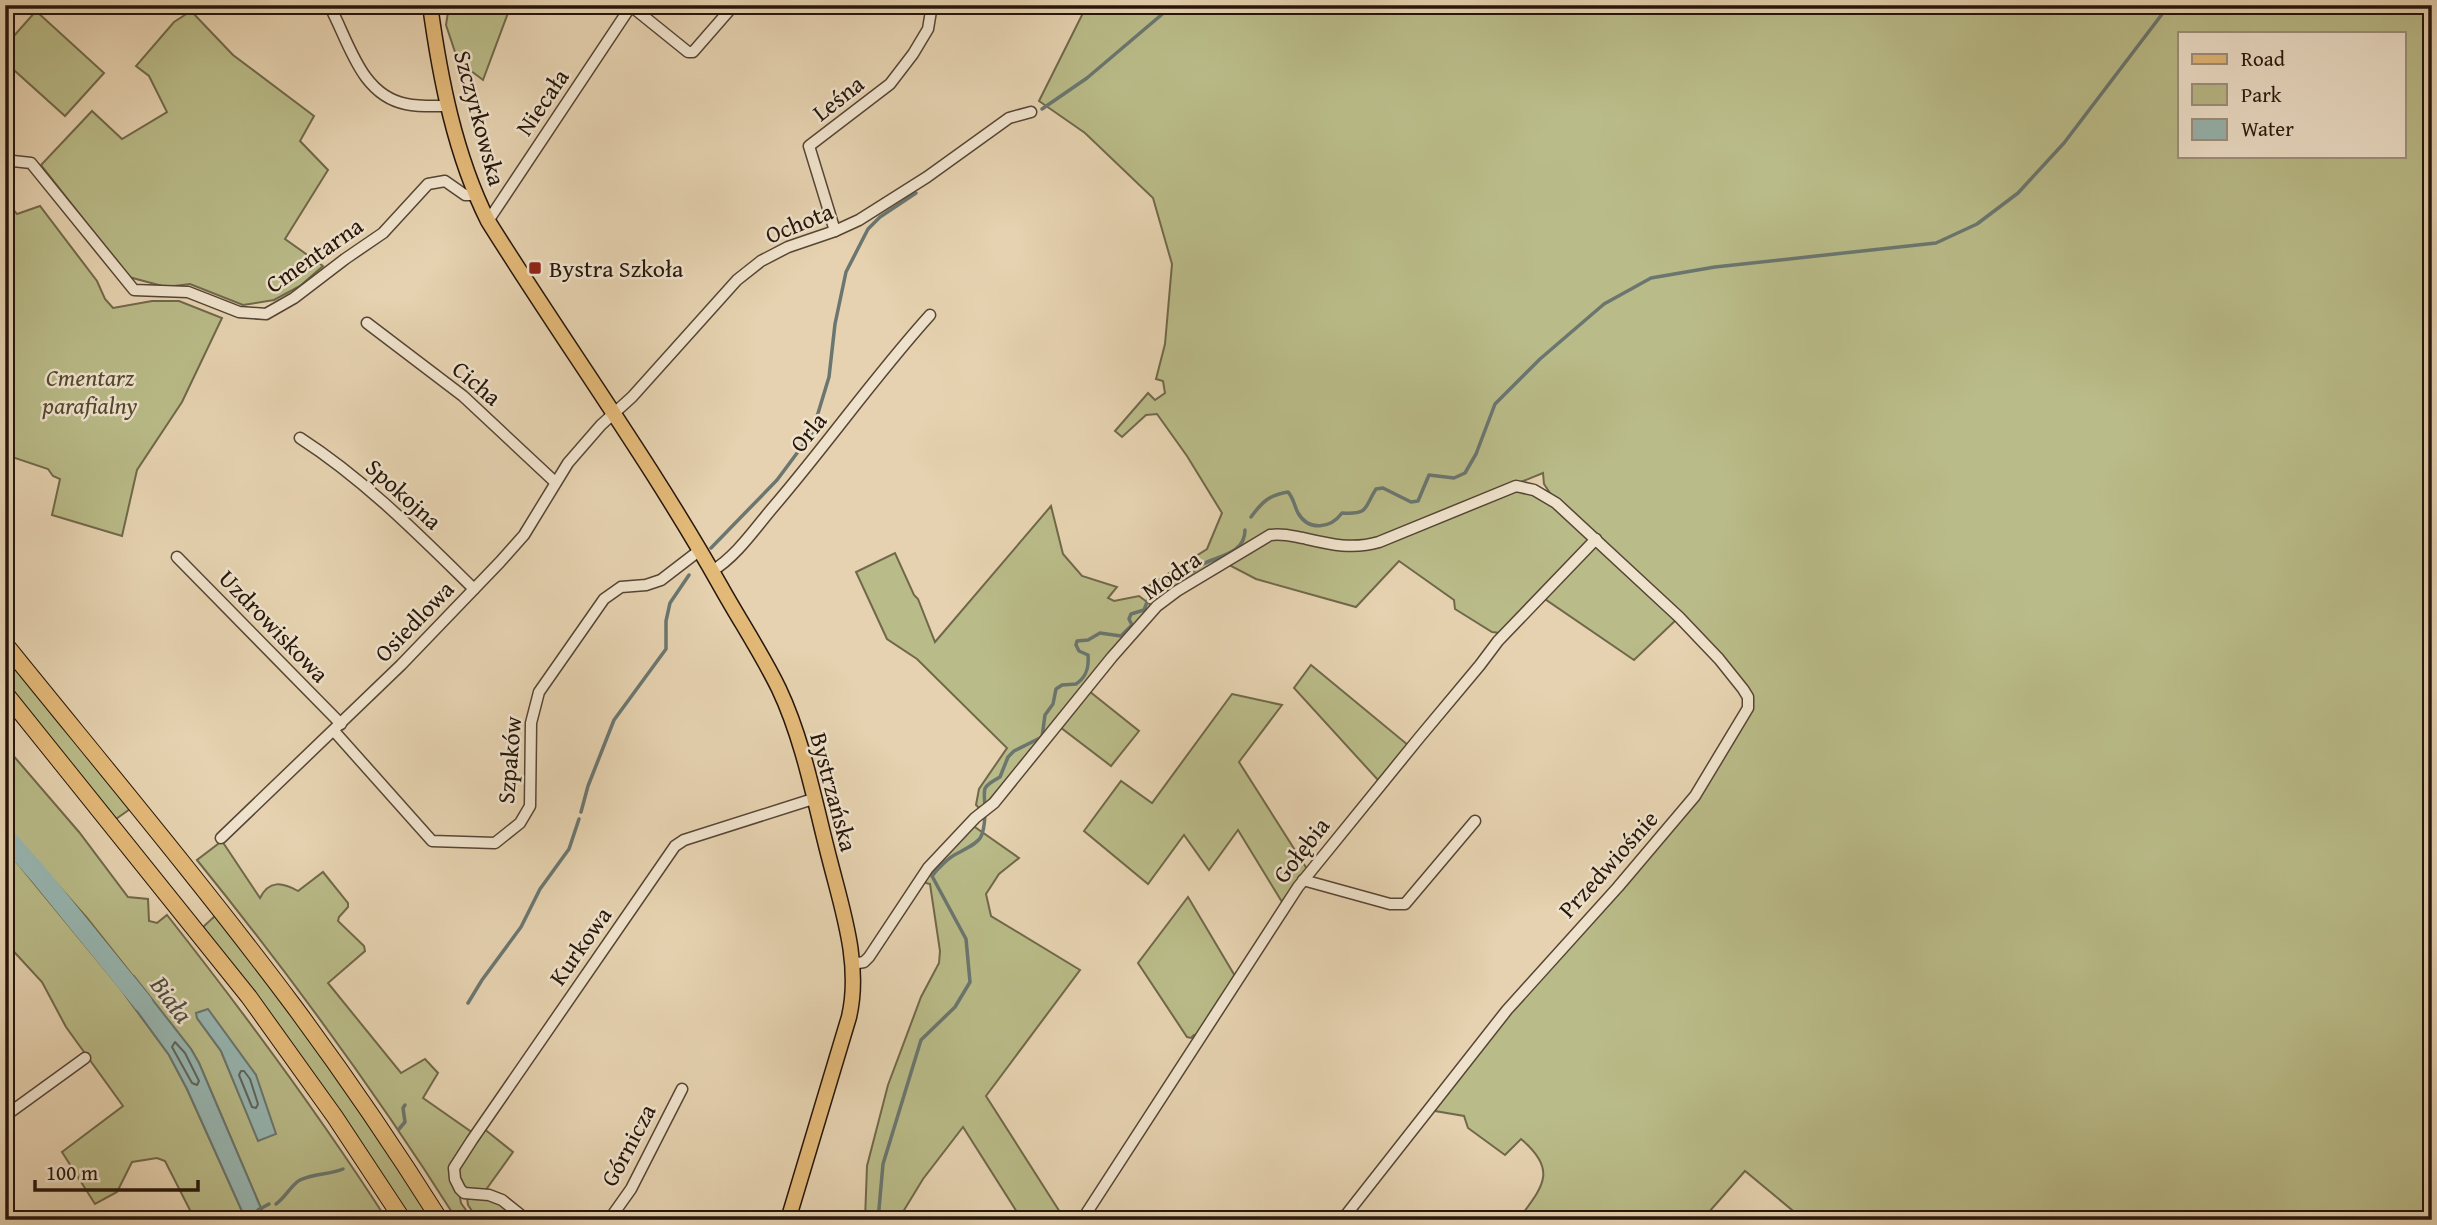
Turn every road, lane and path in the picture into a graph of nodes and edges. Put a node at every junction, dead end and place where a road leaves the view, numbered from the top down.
1 (329, 5) edge
2 (430, 5) edge
3 (734, 5) edge
4 (932, 5) edge
5 (631, 6) edge
6 (449, 106) junction
7 (1031, 112) dead end
8 (5, 165) edge
9 (476, 195) junction
10 (488, 221) junction
11 (835, 231) junction
12 (930, 315) dead end
13 (367, 323) dead end
14 (615, 413) junction
15 (300, 438) dead end
16 (555, 482) junction
17 (1596, 539) junction
18 (700, 550) junction
19 (177, 557) dead end
20 (712, 571) junction
21 (474, 589) junction
22 (5, 644) edge
23 (5, 694) edge
24 (337, 728) junction
25 (813, 799) junction
26 (397, 801) joint
27 (1475, 821) dead end
28 (221, 838) dead end
29 (1303, 880) junction
30 (852, 964) junction
31 (85, 1058) dead end
32 (682, 1089) dead end
33 (5, 1116) edge
34 (404, 1220) edge
35 (440, 1220) edge
36 (527, 1220) edge
37 (609, 1220) edge
38 (789, 1220) edge
39 (1082, 1220) edge
40 (1342, 1220) edge

1 - 6 street
2 - 6 main road, Szczyrkowska
3 - 5 street, Niecała
4 - 11 street, Leśna
5 - 10 street, Niecała
6 - 9 main road, Szczyrkowska
7 - 11 street, Ochota
8 - 9 street, Cmentarna
9 - 10 main road, Szczyrkowska
10 - 14 main road, Szczyrkowska
11 - 14 street, Ochota
12 - 20 street, Orla
13 - 16 street, Cicha
14 - 16 street, Osiedlowa
14 - 18 main road, Bystrzańska
15 - 21 street, Spokojna
16 - 21 street, Osiedlowa
17 - 29 street, Gołębia
17 - 30 street, Modra
17 - 40 street, Przedwiośnie
18 - 20 main road, Bystrzańska
18 - 26 street, Szpaków
19 - 24 street, Uzdrowiskowa
20 - 25 main road, Bystrzańska
21 - 24 street, Osiedlowa
22 - 35 highway
23 - 34 highway
24 - 26 street, Uzdrowiskowa
24 - 28 street, Osiedlowa
25 - 30 main road, Bystrzańska
25 - 36 street, Kurkowa
27 - 29 street
29 - 39 street, Gołębia
30 - 38 main road, Bystrzańska
31 - 33 street
32 - 37 street, Górnicza

